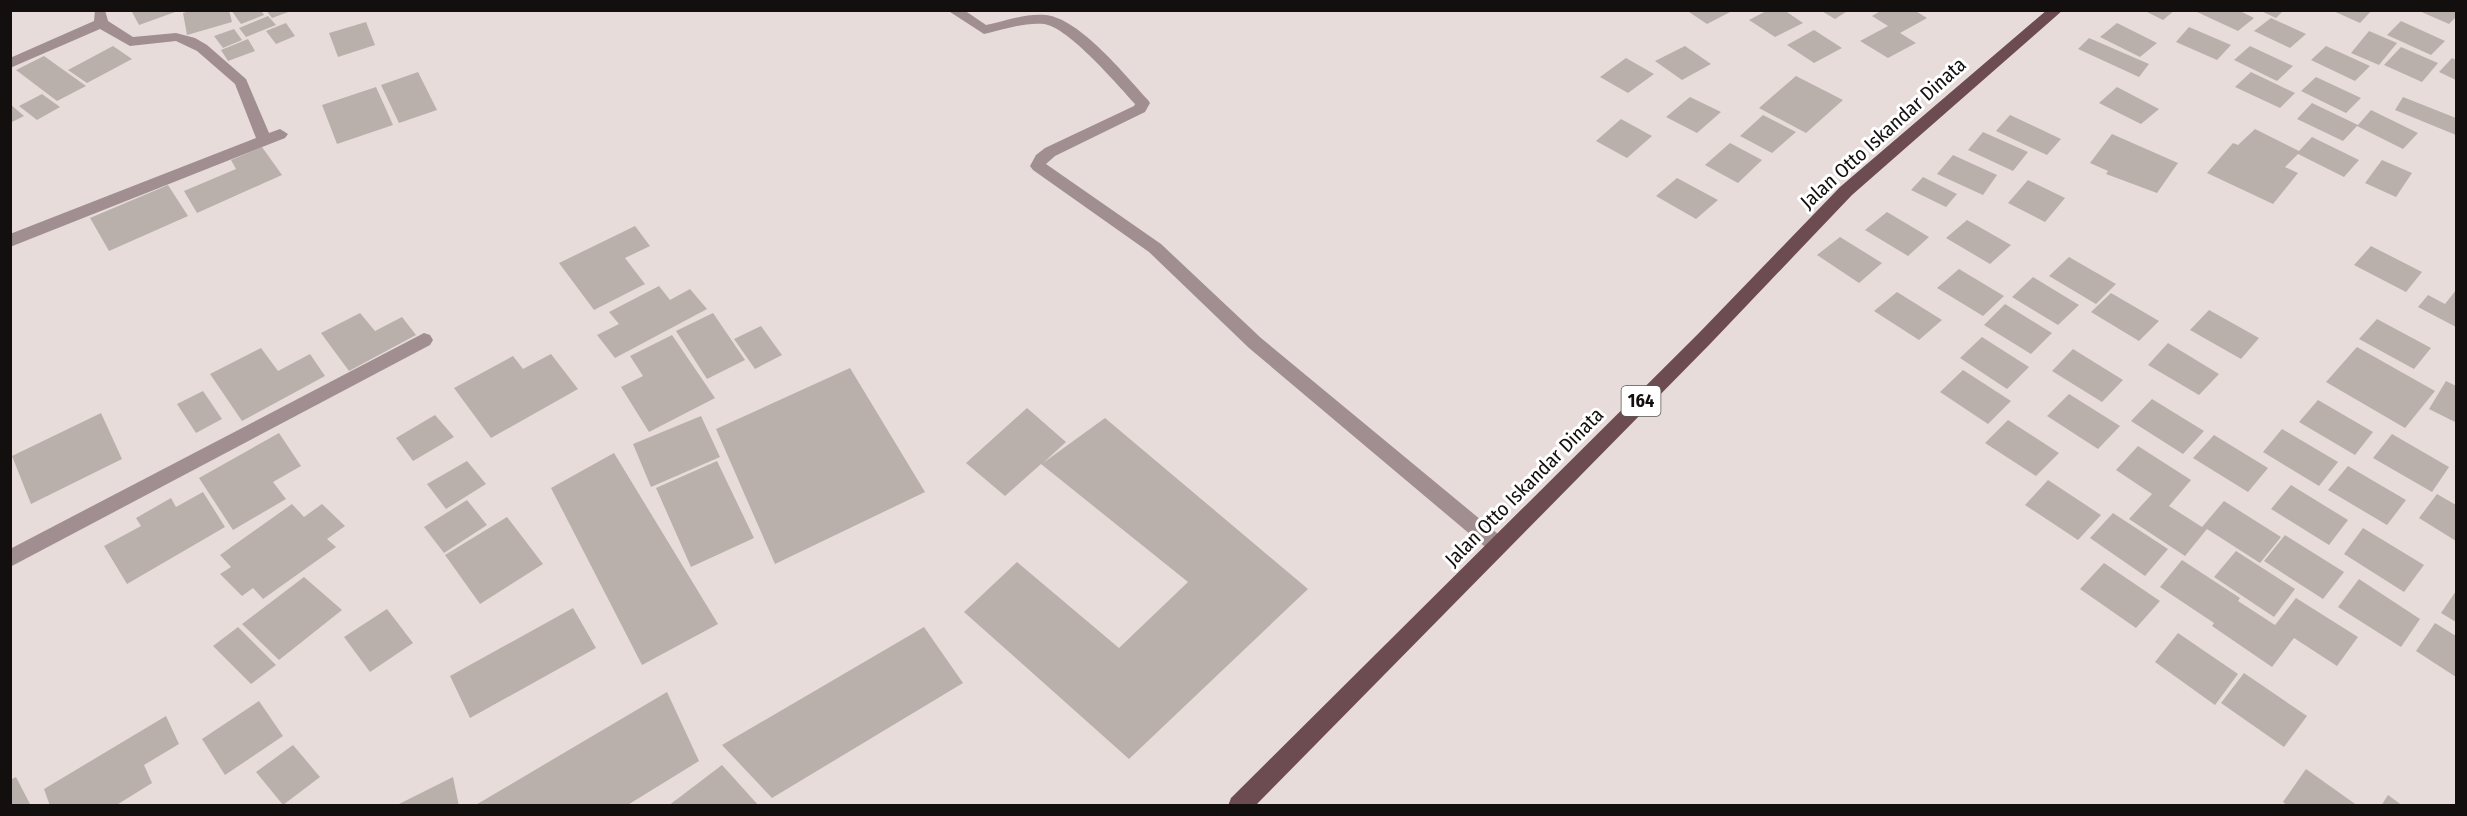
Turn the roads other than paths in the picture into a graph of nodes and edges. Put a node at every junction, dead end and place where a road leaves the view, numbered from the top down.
1 (954, 10) edge
2 (2056, 10) edge
3 (100, 17) edge
4 (10, 64) edge
5 (280, 134) dead end
6 (264, 140) junction
7 (10, 241) edge
8 (424, 340) dead end
9 (1497, 545) junction
10 (10, 559) edge
11 (1239, 806) edge

1 - 9 street
2 - 9 main road, Jalan Otto Iskandar Dinata / 164
3 - 4 street
3 - 6 street
5 - 6 street
6 - 7 street
8 - 10 street
9 - 11 main road, Jalan Otto Iskandar Dinata / 164

